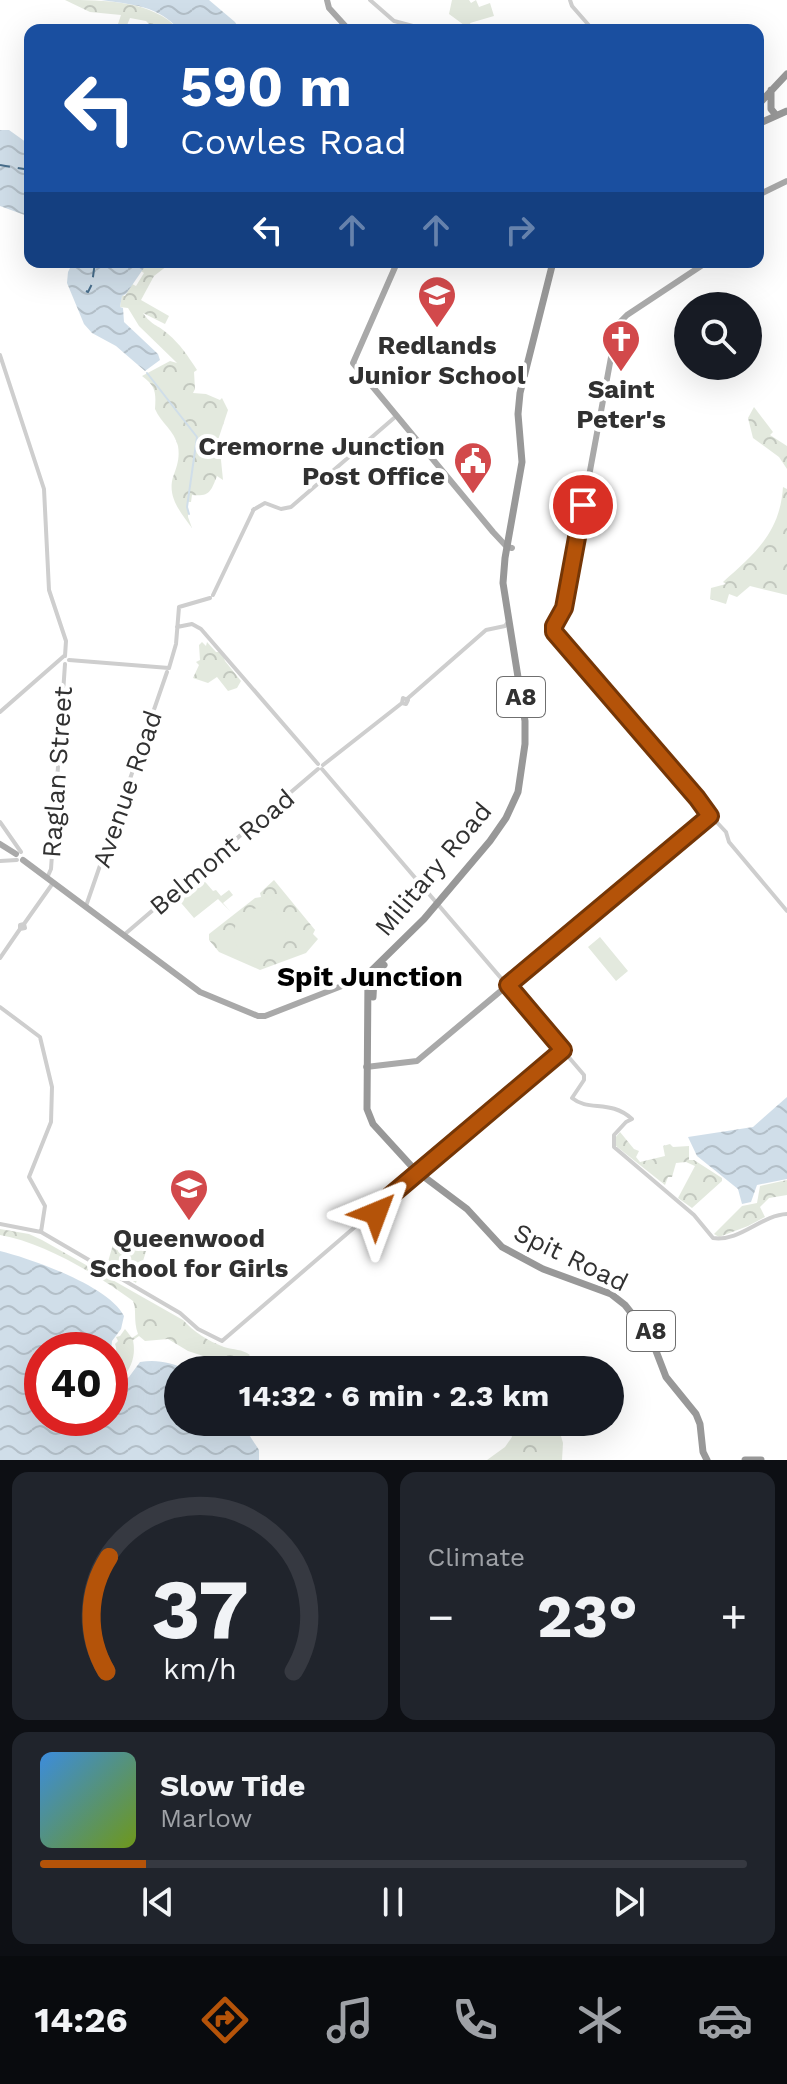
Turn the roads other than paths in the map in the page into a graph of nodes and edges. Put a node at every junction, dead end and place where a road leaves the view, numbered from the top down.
1 (329, 0) edge
2 (370, 0) edge
3 (570, 0) edge
4 (344, 24) edge
5 (405, 24) edge
6 (588, 24) edge
7 (787, 74) edge
8 (771, 90) junction
9 (764, 98) edge
10 (787, 111) edge
11 (776, 115) junction
12 (764, 121) edge
13 (787, 181) edge
14 (764, 192) edge
15 (392, 268) edge
16 (553, 268) edge
17 (554, 268) edge
18 (698, 268) edge
19 (0, 355) edge
20 (395, 417) junction
21 (510, 533) junction
22 (499, 538) junction
23 (509, 548) junction
24 (510, 625) junction
25 (177, 627) junction
26 (65, 660) junction
27 (167, 670) junction
28 (0, 712) edge
29 (320, 767) junction
30 (710, 815) junction
31 (0, 822) edge
32 (0, 844) edge
33 (19, 856) junction
34 (0, 861) edge
35 (50, 881) junction
36 (439, 905) junction
37 (86, 906) junction
38 (787, 911) edge
39 (125, 934) junction
40 (0, 958) edge
41 (371, 977) junction
42 (508, 985) junction
43 (0, 1007) edge
44 (563, 1050) junction
45 (368, 1067) junction
46 (419, 1172) junction
47 (787, 1214) edge
48 (0, 1224) edge
49 (41, 1232) junction
50 (707, 1460) edge
51 (714, 1460) edge
52 (745, 1460) edge
53 (761, 1460) edge

1 - 4 main road
2 - 5 street
3 - 6 street
7 - 8 highway
8 - 9 highway
8 - 11 highway
10 - 11 highway
11 - 12 highway
13 - 14 main road
15 - 20 main road
16 - 21 highway, Military Road / A8
17 - 23 highway, Military Road / A8
18 - 30 main road
19 - 26 street, Raglan Street
20 - 22 main road
20 - 25 street, Avenue Road
21 - 22 main road
21 - 23 highway, Military Road / A8
22 - 23 main road
23 - 24 highway, Military Road / A8
24 - 29 street, Belmont Road
24 - 36 highway, Military Road / A8
25 - 27 street, Avenue Road
25 - 29 street
26 - 27 street
26 - 28 street
26 - 35 street, Raglan Street
27 - 37 street, Avenue Road
29 - 36 street
29 - 39 street, Belmont Road
30 - 38 street
30 - 42 main road
31 - 33 street
32 - 33 main road, Military Road
33 - 34 street
33 - 35 main road, Military Road
35 - 37 main road, Military Road
35 - 40 street, Raglan Street
36 - 41 highway, Military Road / A8
36 - 41 highway, Military Road / A8
36 - 42 street
37 - 39 main road, Military Road
39 - 41 main road, Military Road
41 - 45 highway, Spit Road / A8
41 - 45 highway, Spit Road / A8
42 - 44 street
42 - 45 main road
43 - 49 street
44 - 46 street
44 - 47 street
45 - 46 highway, Spit Road / A8
46 - 49 street
46 - 50 highway, Spit Road / A8
46 - 51 highway, Spit Road / A8
48 - 49 street
52 - 53 highway

